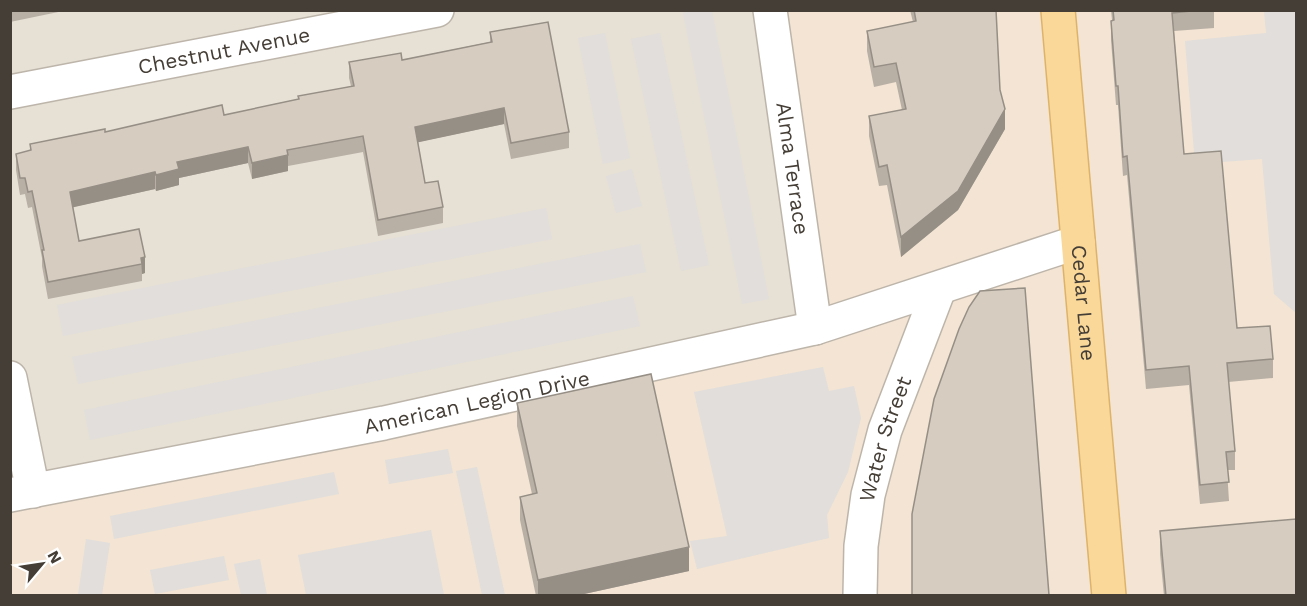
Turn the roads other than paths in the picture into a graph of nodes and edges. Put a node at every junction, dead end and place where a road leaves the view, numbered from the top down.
1 (437, 10) edge
2 (770, 10) edge
3 (1058, 10) edge
4 (10, 92) edge
5 (1078, 242) junction
6 (939, 289) junction
7 (815, 328) junction
8 (10, 378) edge
9 (22, 493) edge
10 (860, 596) edge
11 (1109, 596) edge

1 - 4 street, Chestnut Avenue
2 - 7 street, Alma Terrace
3 - 5 main road, Cedar Lane
5 - 6 street, American Legion Drive
5 - 11 main road, Cedar Lane
6 - 7 street, American Legion Drive
6 - 10 street, Water Street
7 - 9 street, American Legion Drive
8 - 9 street

